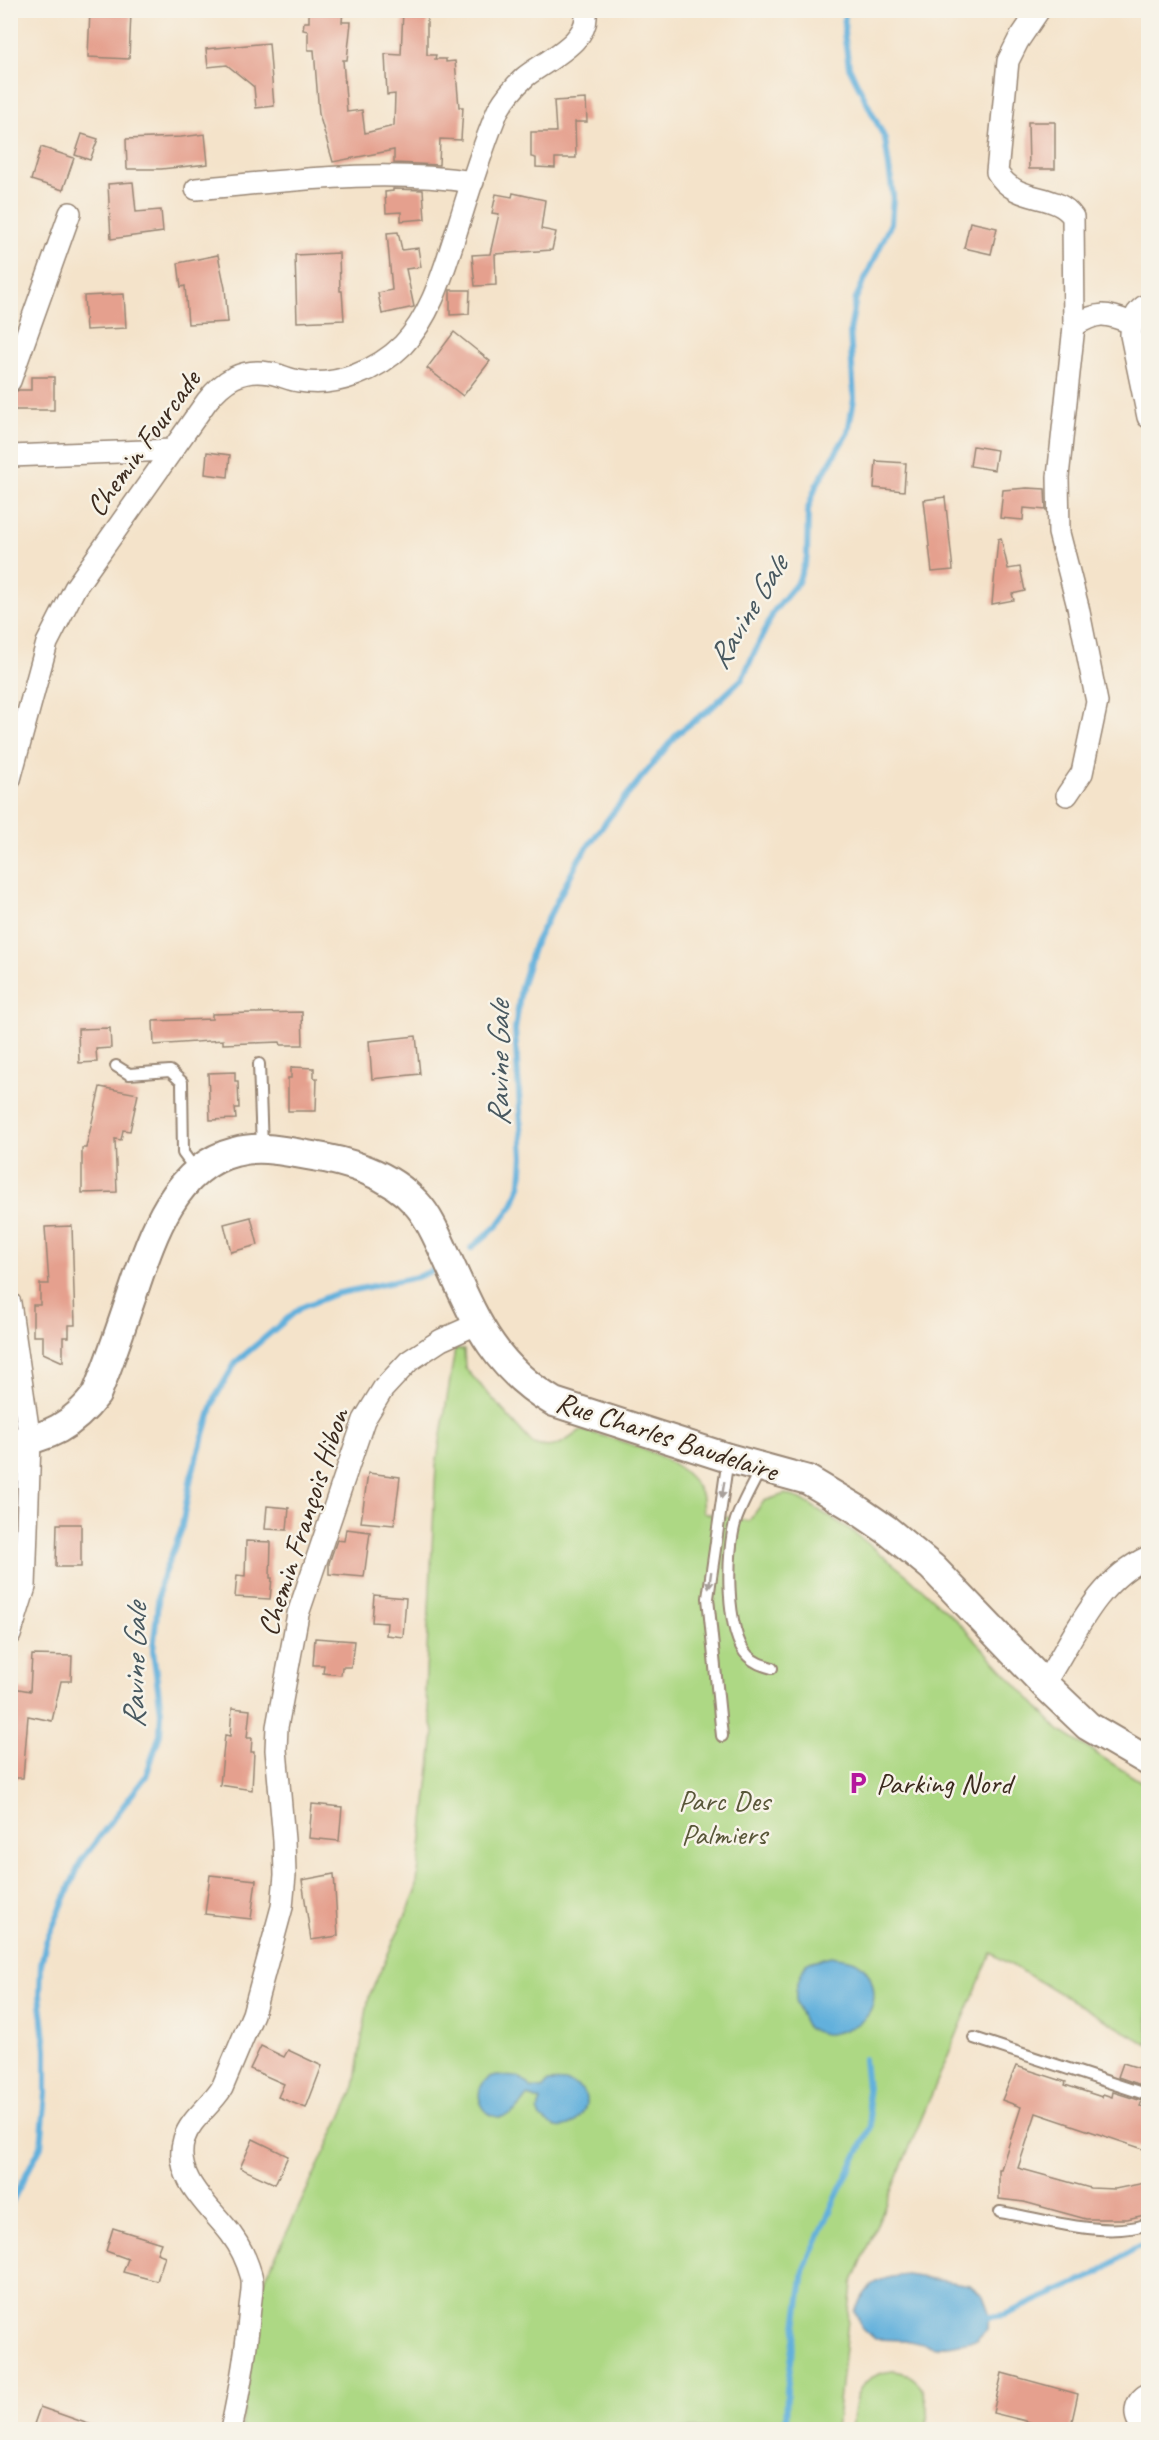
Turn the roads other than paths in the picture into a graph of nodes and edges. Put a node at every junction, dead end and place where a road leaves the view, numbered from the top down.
1 (585, 10) edge
2 (1039, 10) edge
3 (473, 182) junction
4 (196, 189) dead end
5 (70, 213) dead end
6 (1149, 304) edge
7 (1131, 323) junction
8 (1074, 326) junction
9 (10, 381) edge
10 (1149, 417) edge
11 (172, 450) junction
12 (10, 456) edge
13 (17, 725) edge
14 (10, 779) edge
15 (1067, 795) dead end
16 (259, 1064) dead end
17 (116, 1066) dead end
18 (262, 1148) junction
19 (197, 1172) junction
20 (10, 1304) edge
21 (477, 1324) junction
22 (20, 1442) edge
23 (728, 1458) junction
24 (761, 1468) junction
25 (1149, 1557) edge
26 (10, 1635) edge
27 (772, 1668) dead end
28 (1044, 1684) junction
29 (722, 1736) dead end
30 (1149, 1761) edge
31 (974, 2038) dead end
32 (1149, 2095) edge
33 (1000, 2212) dead end
34 (1149, 2224) edge
35 (1149, 2394) edge
36 (231, 2430) edge
37 (1147, 2430) edge

1 - 3 street, Chemin Fourcade
2 - 8 street
3 - 4 street
3 - 11 street, Chemin Fourcade
5 - 9 street
6 - 7 street
7 - 8 street
7 - 10 street
8 - 15 street
11 - 12 street
11 - 13 street, Chemin Fourcade
13 - 14 street, Chemin Fourcade
16 - 18 lane
17 - 19 lane
18 - 19 main road, Rue Charles Baudelaire
18 - 21 main road, Rue Charles Baudelaire
19 - 22 main road, Rue Charles Baudelaire
20 - 22 street
21 - 23 main road, Rue Charles Baudelaire
21 - 36 street, Chemin François Hibon
22 - 26 street
23 - 24 main road, Rue Charles Baudelaire
23 -> 29 lane
24 - 27 lane
24 - 28 main road, Rue Charles Baudelaire
25 - 28 street
28 - 30 main road, Rue Charles Baudelaire
31 - 32 lane
33 - 34 lane
35 - 37 street

